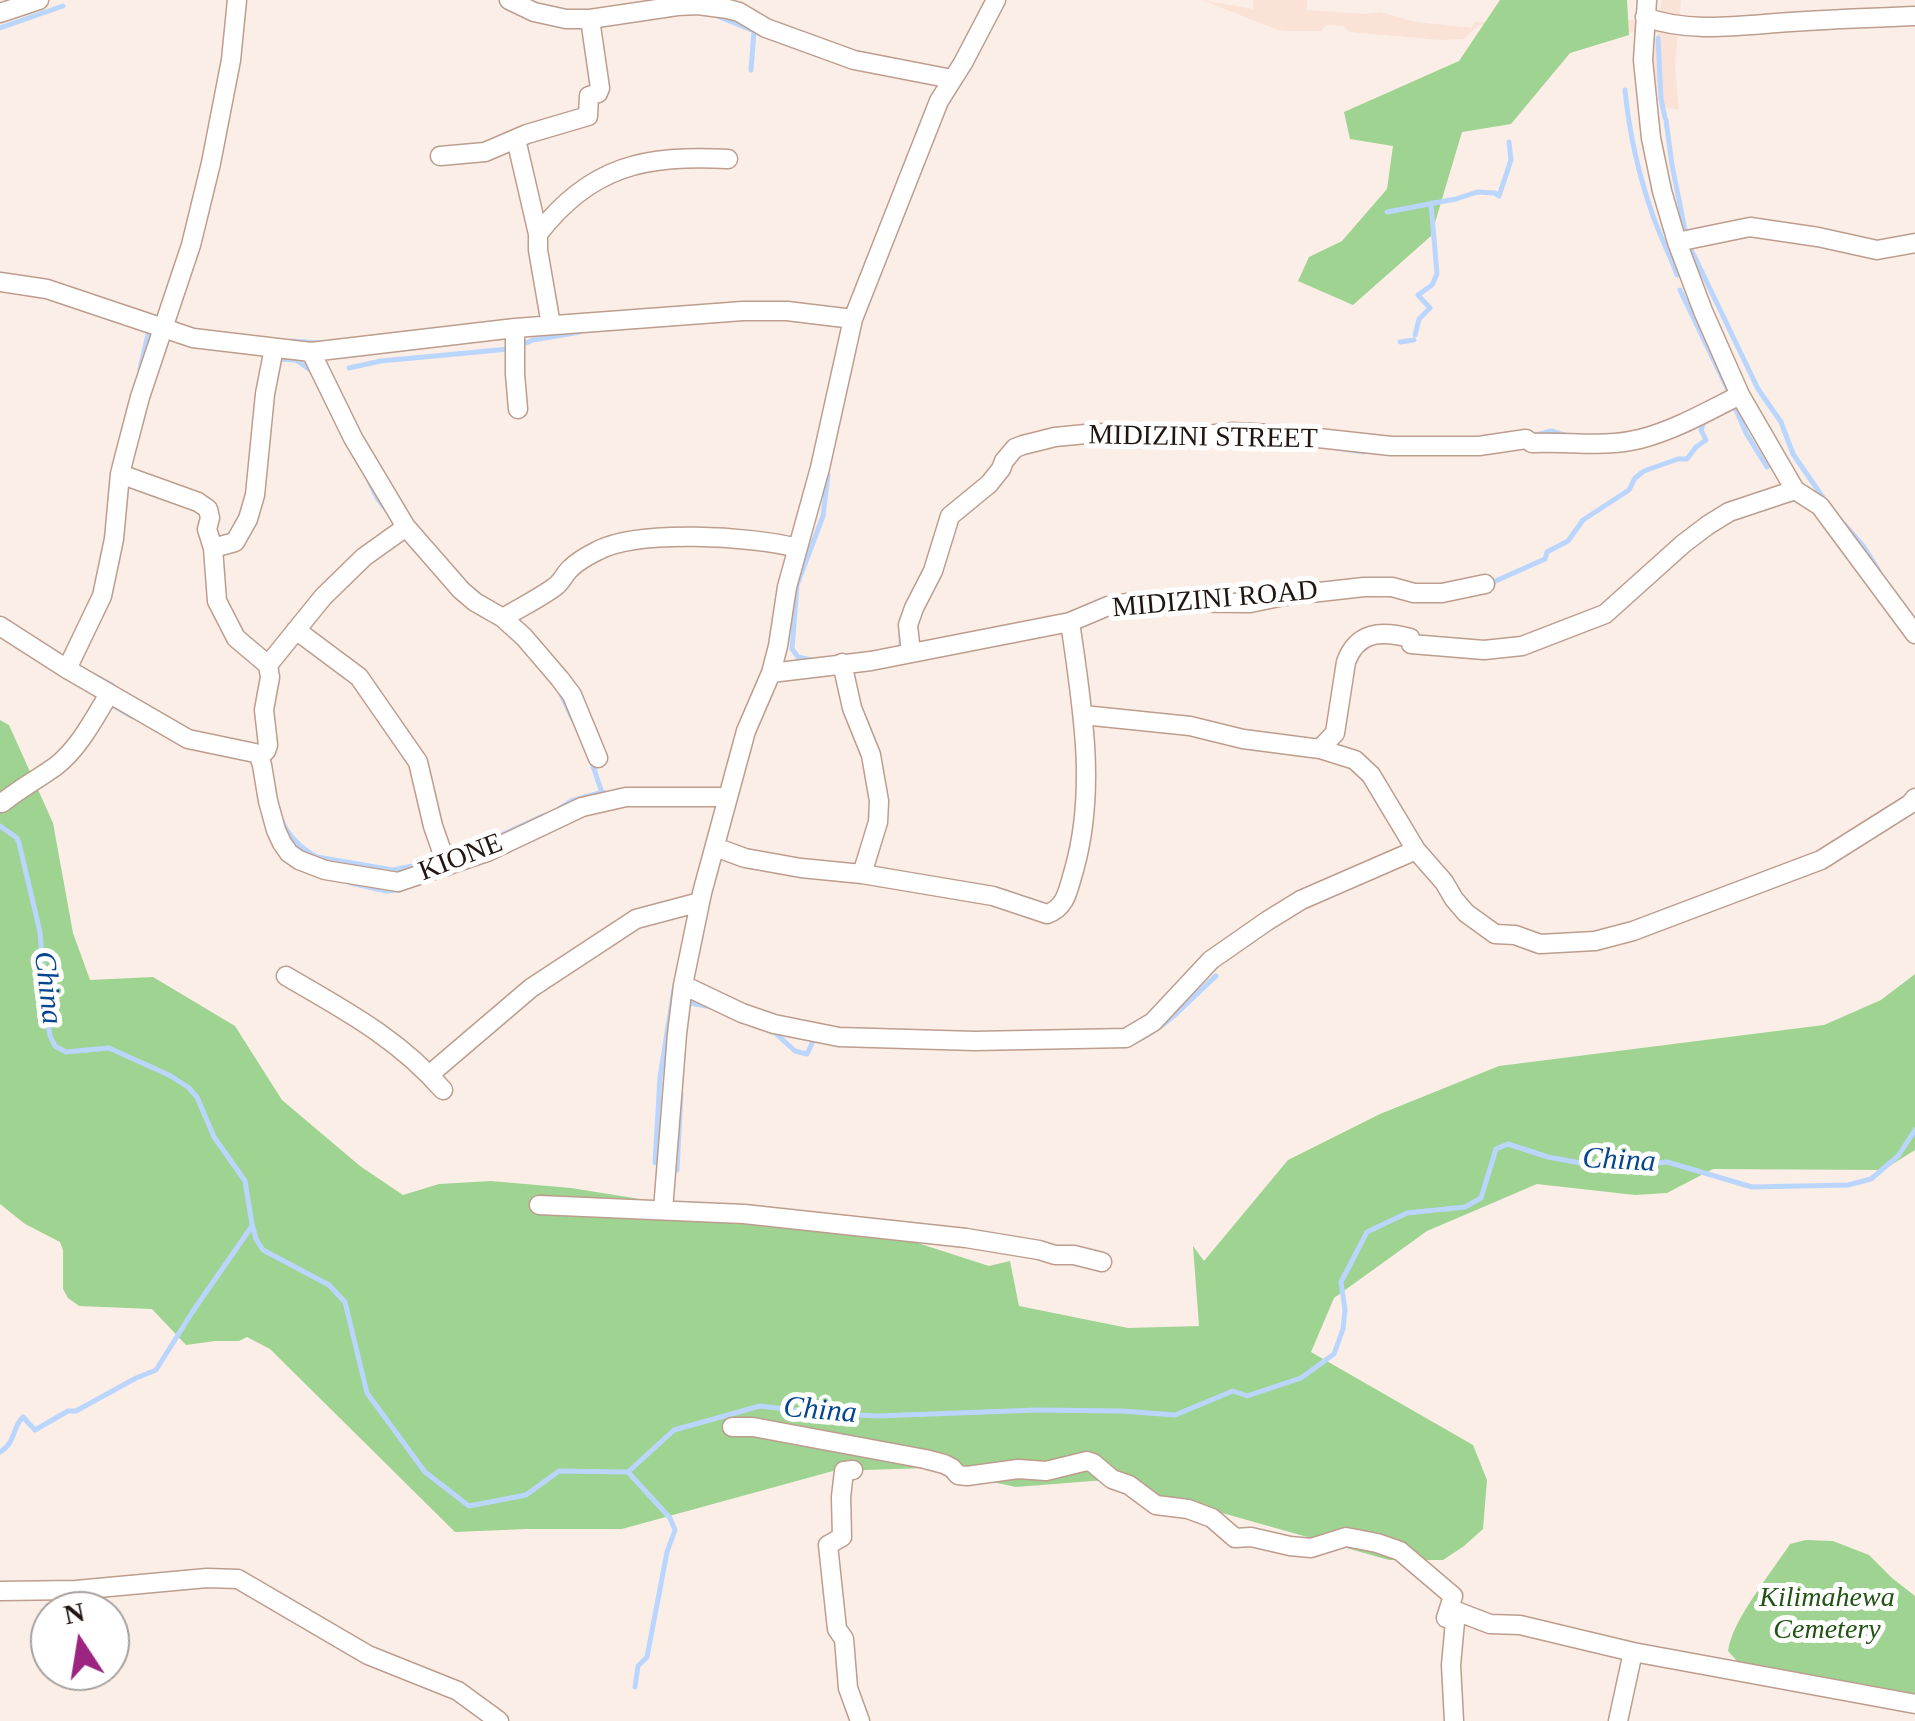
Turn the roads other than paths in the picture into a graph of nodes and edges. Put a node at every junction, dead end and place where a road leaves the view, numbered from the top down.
1 (38, 0) edge
2 (238, 0) edge
3 (508, 0) edge
4 (996, 0) edge
5 (1646, 8) edge
6 (0, 13) edge
7 (1915, 16) edge
8 (590, 18) junction
9 (952, 79) junction
10 (516, 139) junction
11 (440, 156) dead end
12 (728, 158) dead end
13 (538, 234) junction
14 (1677, 242) junction
15 (1915, 244) edge
16 (0, 282) edge
17 (852, 319) junction
18 (551, 325) junction
19 (515, 328) junction
20 (164, 329) junction
21 (274, 348) junction
22 (311, 352) junction
23 (1740, 395) junction
24 (518, 409) dead end
25 (120, 474) junction
26 (1795, 490) junction
27 (406, 527) junction
28 (212, 548) junction
29 (797, 548) junction
30 (1485, 584) dead end
31 (503, 618) junction
32 (1070, 622) junction
33 (0, 626) edge
34 (296, 630) junction
35 (1915, 634) edge
36 (911, 653) junction
37 (842, 663) junction
38 (268, 665) junction
39 (67, 669) junction
40 (770, 673) junction
41 (109, 694) junction
42 (1083, 715) junction
43 (1320, 749) junction
44 (259, 756) junction
45 (598, 758) dead end
46 (726, 796) junction
47 (1915, 798) edge
48 (2, 803) edge
49 (715, 847) junction
50 (1416, 850) junction
51 (447, 866) junction
52 (862, 874) junction
53 (700, 902) junction
54 (286, 976) dead end
55 (684, 985) junction
56 (429, 1075) junction
57 (443, 1090) dead end
58 (539, 1206) dead end
59 (663, 1210) junction
60 (1102, 1262) dead end
61 (732, 1427) dead end
62 (853, 1470) dead end
63 (0, 1591) edge
64 (1456, 1611) junction
65 (1633, 1652) junction
66 (1915, 1704) edge
67 (499, 1721) edge
68 (860, 1721) edge
69 (1454, 1721) edge
70 (1618, 1721) edge

1 - 6 street
2 - 20 street
3 - 8 street
4 - 9 street
5 - 7 street
5 - 14 street
8 - 9 street
8 - 10 street
9 - 17 street
10 - 11 street
10 - 13 street
12 - 13 street
13 - 18 street
14 - 15 street
14 - 23 street
16 - 20 street
17 - 18 street
17 - 29 street
18 - 19 street
19 - 22 street
19 - 24 street
20 - 21 street
20 - 25 street
21 - 22 street
21 - 28 street
22 - 27 street
23 - 26 street
23 - 36 street, MIDIZINI STREET
25 - 28 street
25 - 39 street
26 - 35 street
26 - 43 street
27 - 31 street
27 - 34 street
28 - 38 street
29 - 31 street
29 - 40 street
30 - 32 street, MIDIZINI ROAD
31 - 45 street
32 - 36 street, MIDIZINI ROAD
32 - 42 street
33 - 39 street
34 - 38 street
34 - 51 street
36 - 37 street, MIDIZINI ROAD
37 - 40 street, MIDIZINI ROAD
37 - 52 street
38 - 44 street
39 - 41 street
40 - 46 street
41 - 44 street
41 - 48 street
42 - 43 street
42 - 52 street
43 - 50 street
44 - 51 street, KIONE
46 - 49 street
46 - 51 street, KIONE
47 - 50 street
49 - 52 street
49 - 53 street
50 - 55 street
53 - 55 street
53 - 56 street
54 - 56 street
55 - 59 street
56 - 57 street
58 - 59 street
59 - 60 street
61 - 64 street
62 - 68 street
63 - 67 street
64 - 65 street
64 - 69 street
65 - 66 street
65 - 70 street

